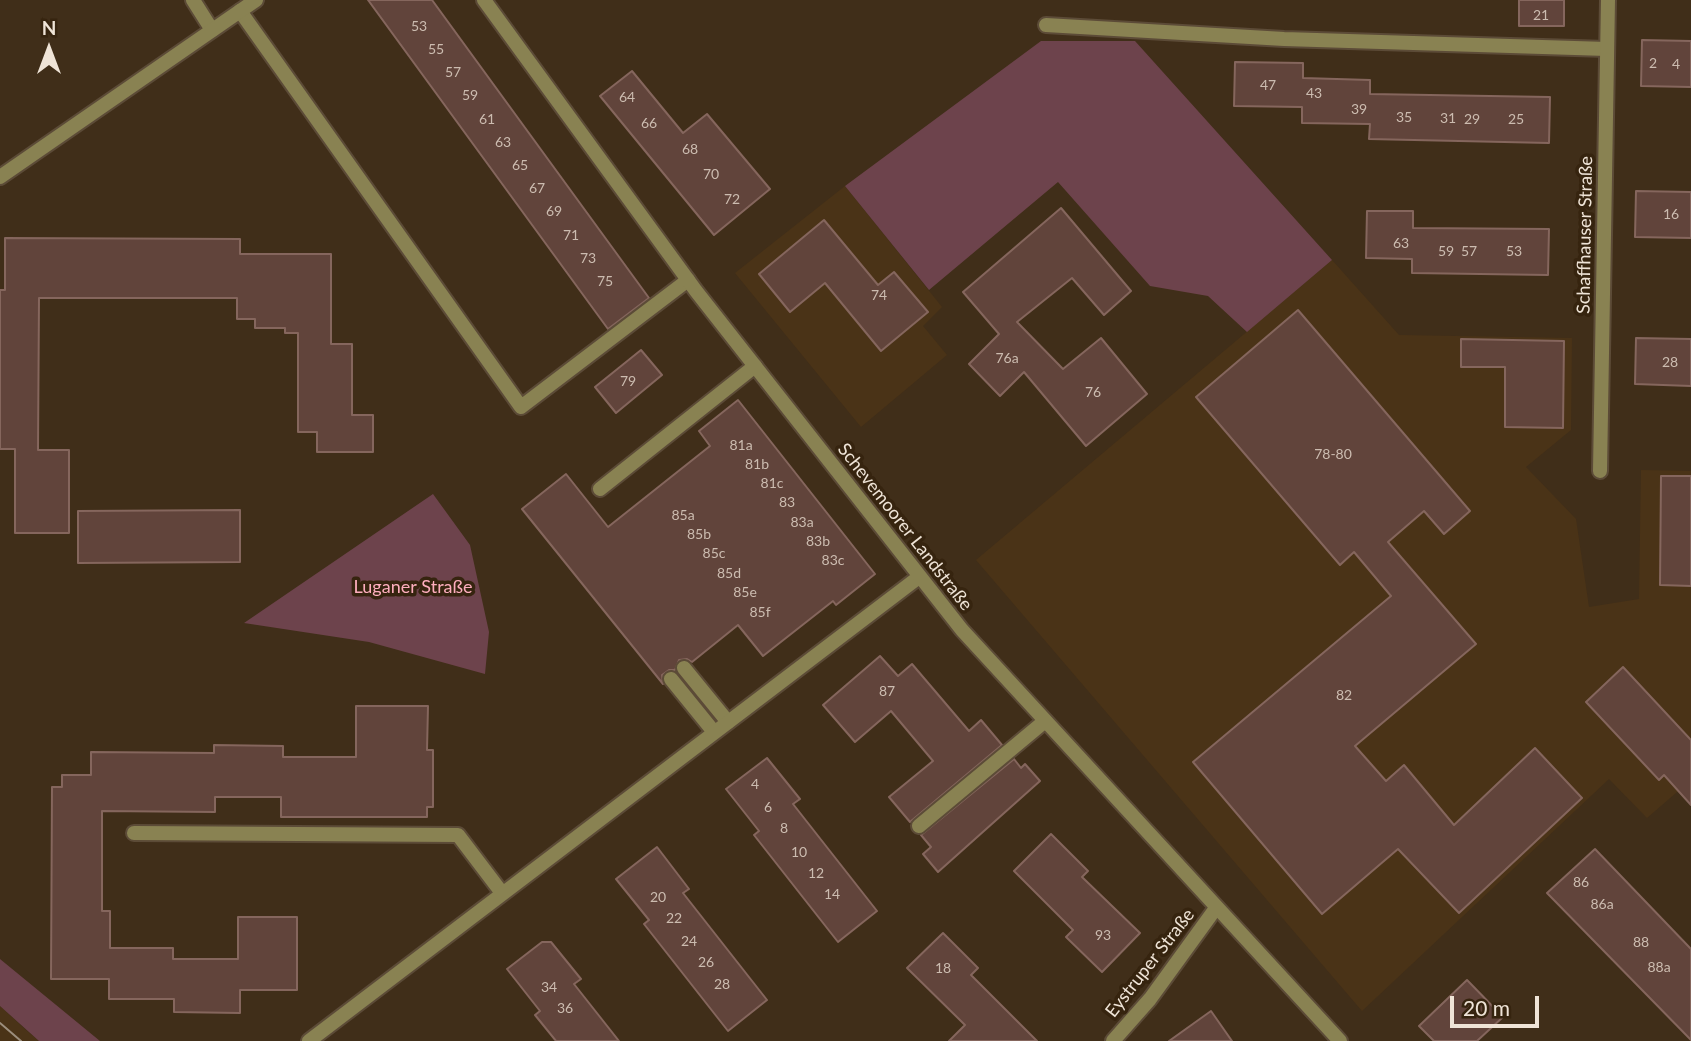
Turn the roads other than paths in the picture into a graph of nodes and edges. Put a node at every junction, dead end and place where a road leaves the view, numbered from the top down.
1 (193, 0) edge
2 (256, 0) edge
3 (484, 0) edge
4 (1608, 0) edge
5 (240, 11) junction
6 (1046, 25) dead end
7 (212, 30) junction
8 (1607, 49) junction
9 (0, 177) edge
10 (688, 279) junction
11 (755, 366) junction
12 (1600, 471) dead end
13 (600, 489) dead end
14 (919, 576) junction
15 (684, 668) dead end
16 (671, 679) dead end
17 (1045, 721) junction
18 (727, 722) junction
19 (714, 732) junction
20 (919, 826) dead end
21 (134, 833) dead end
22 (502, 893) junction
23 (1216, 908) junction
24 (309, 1041) edge
25 (1113, 1041) edge
26 (1340, 1041) edge

1 - 7 street
2 - 5 street
3 - 10 street, Schevemoorer Landstraße
4 - 8 street, Schaffhauser Straße
5 - 7 street
5 - 10 street
6 - 8 street
7 - 9 street
8 - 12 street, Schaffhauser Straße
10 - 11 street, Schevemoorer Landstraße
11 - 13 street
11 - 14 street, Schevemoorer Landstraße
14 - 17 street, Schevemoorer Landstraße
14 - 18 street
15 - 18 street
16 - 19 street
17 - 20 street
17 - 23 street, Schevemoorer Landstraße
18 - 19 street
19 - 22 street
21 - 22 street
22 - 24 street
23 - 25 street, Eystruper Straße
23 - 26 street, Schevemoorer Landstraße

